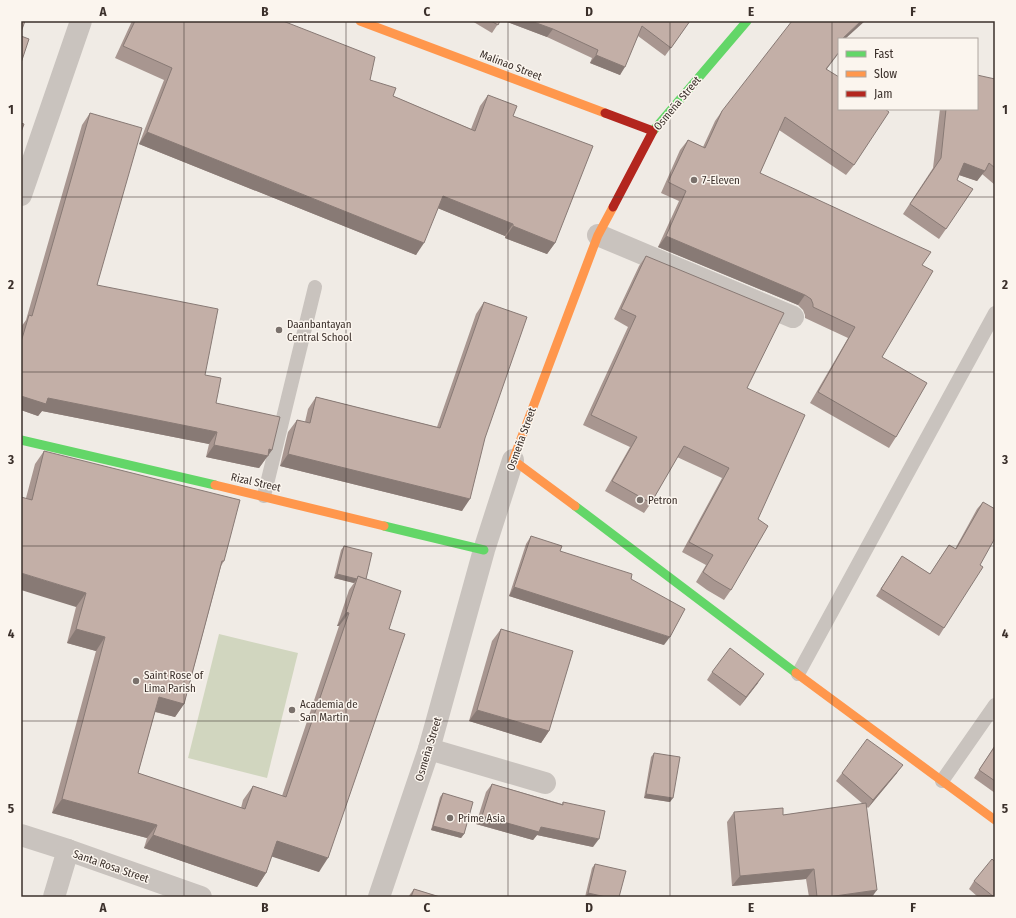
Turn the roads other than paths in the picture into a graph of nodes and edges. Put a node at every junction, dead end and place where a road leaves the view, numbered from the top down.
1 (80, 21) edge
2 (360, 21) edge
3 (747, 21) edge
4 (653, 131) junction
5 (21, 195) edge
6 (598, 235) junction
7 (315, 287) dead end
8 (995, 313) edge
9 (793, 317) dead end
10 (21, 440) edge
11 (513, 460) junction
12 (264, 496) junction
13 (484, 550) junction
14 (798, 674) junction
15 (995, 705) edge
16 (429, 749) junction
17 (942, 780) junction
18 (545, 783) dead end
19 (995, 820) edge
20 (21, 836) edge
21 (68, 850) junction
22 (54, 897) edge
23 (201, 897) edge
24 (379, 897) edge

1 - 5 street
2 - 4 main road, Malinao Street
3 - 4 main road, Osmeña Street
4 - 6 main road, Osmeña Street
6 - 9 street
6 - 11 main road, Osmeña Street
7 - 12 lane
8 - 14 lane
10 - 12 main road, Rizal Street
11 - 13 street, Osmeña Street
11 - 14 main road
12 - 13 main road, Rizal Street
13 - 16 street, Osmeña Street
14 - 17 main road
15 - 17 lane
16 - 18 street
16 - 24 street, Osmeña Street
17 - 19 main road
20 - 21 street, Santa Rosa Street
21 - 22 street
21 - 23 street, Santa Rosa Street

